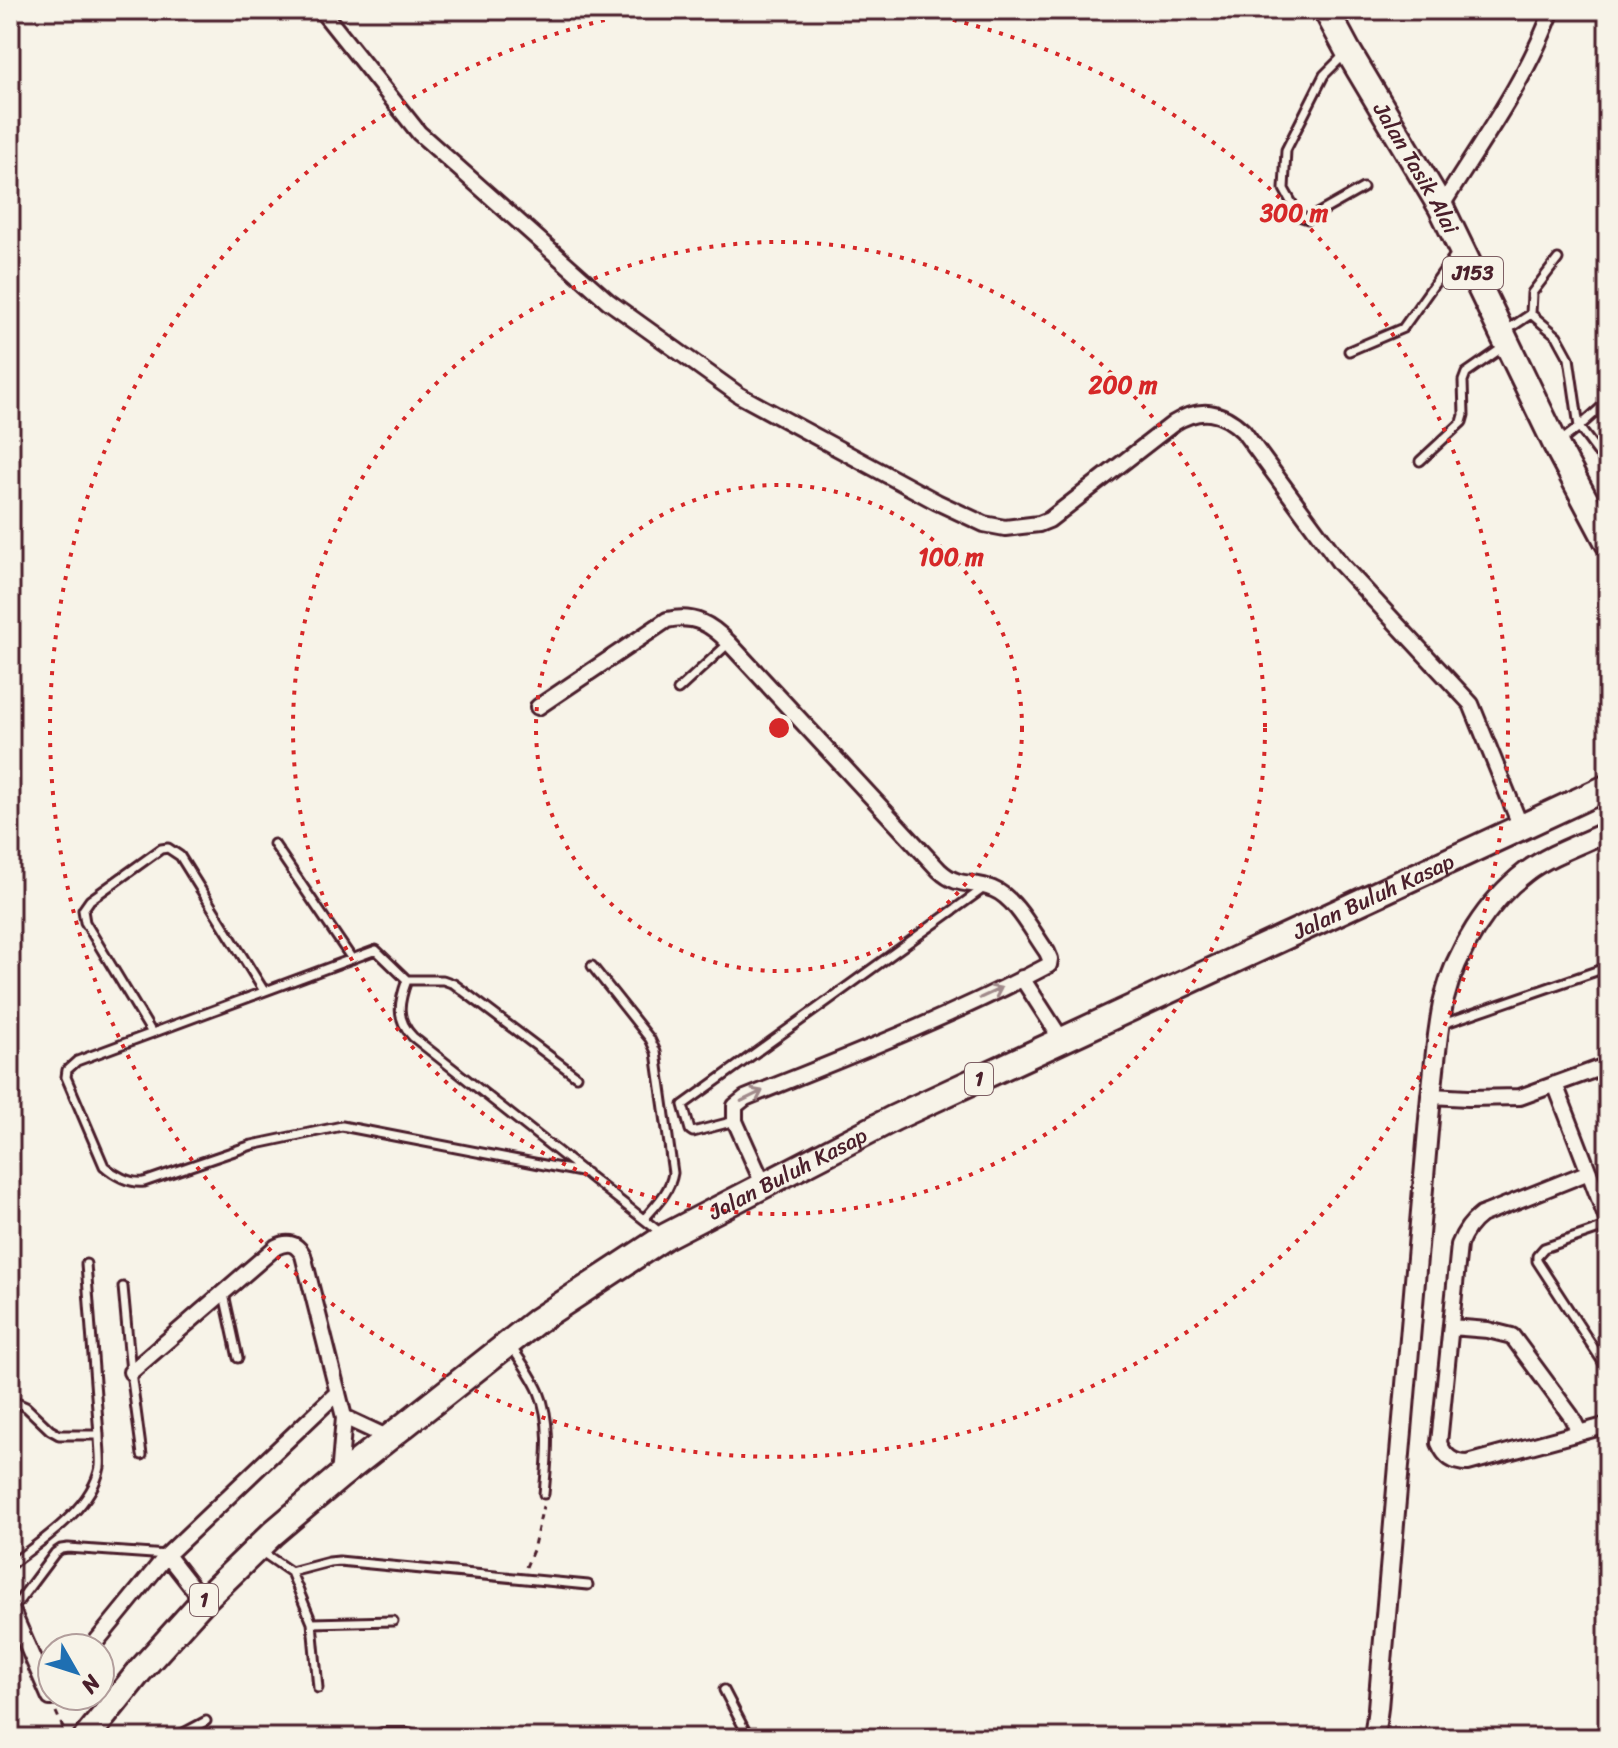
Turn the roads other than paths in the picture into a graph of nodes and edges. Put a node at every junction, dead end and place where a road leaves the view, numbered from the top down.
1 (321, 10) edge
2 (1326, 10) edge
3 (1552, 10) edge
4 (1348, 51) junction
5 (1363, 188) dead end
6 (1441, 207) junction
7 (1460, 247) junction
8 (1558, 259) dead end
9 (1531, 314) junction
10 (1505, 339) junction
11 (1349, 351) dead end
12 (1608, 401) edge
13 (1579, 427) junction
14 (1556, 445) junction
15 (1420, 461) dead end
16 (1608, 466) edge
17 (1608, 543) edge
18 (729, 643) junction
19 (678, 690) dead end
20 (538, 707) dead end
21 (1608, 787) edge
22 (1521, 827) junction
23 (1608, 831) edge
24 (274, 844) dead end
25 (986, 887) junction
26 (352, 959) junction
27 (592, 966) dead end
28 (1608, 967) edge
29 (1022, 978) junction
30 (407, 980) junction
31 (264, 991) junction
32 (1439, 1025) junction
33 (152, 1033) junction
34 (1062, 1040) junction
35 (1608, 1065) edge
36 (576, 1076) dead end
37 (1555, 1084) junction
38 (1431, 1096) junction
39 (735, 1121) junction
40 (1589, 1172) junction
41 (586, 1173) junction
42 (764, 1186) junction
43 (644, 1219) junction
44 (1608, 1224) edge
45 (666, 1236) junction
46 (86, 1264) dead end
47 (123, 1287) dead end
48 (223, 1292) junction
49 (1451, 1327) junction
50 (509, 1343) junction
51 (238, 1358) dead end
52 (1608, 1370) edge
53 (131, 1372) junction
54 (338, 1392) junction
55 (10, 1400) edge
56 (344, 1417) junction
57 (1608, 1425) edge
58 (1579, 1432) junction
59 (99, 1435) junction
60 (389, 1438) junction
61 (142, 1455) dead end
62 (339, 1477) junction
63 (544, 1494) road end
64 (257, 1549) junction
65 (167, 1555) junction
66 (10, 1565) edge
67 (291, 1572) junction
68 (588, 1585) dead end
69 (203, 1601) junction
70 (11, 1609) edge
71 (393, 1621) dead end
72 (312, 1623) junction
73 (104, 1632) edge
74 (36, 1664) edge
75 (318, 1688) dead end
76 (724, 1690) dead end
77 (206, 1721) dead end
78 (86, 1738) edge
79 (174, 1738) edge
80 (383, 1738) edge
81 (409, 1738) edge
82 (749, 1738) edge
83 (1374, 1738) edge

1 - 22 street
2 - 4 main road, Jalan Tasik Alai / J153
3 - 6 street
4 - 5 lane
4 - 6 main road, Jalan Tasik Alai / J153
6 - 7 main road, Jalan Tasik Alai / J153
7 - 10 main road, Jalan Tasik Alai / J153
7 - 11 lane
8 - 9 lane
9 - 10 lane
9 - 13 lane
10 - 14 main road, Jalan Tasik Alai / J153
10 - 15 lane
12 - 13 lane
13 - 14 lane
13 - 16 lane
14 - 17 main road, Jalan Tasik Alai / J153
18 - 19 lane
18 - 20 street
18 - 25 street
21 - 22 main road, Jalan Buluh Kasap / 1
22 - 34 main road, Jalan Buluh Kasap / 1
23 - 32 street
24 - 26 lane
25 - 29 street
25 - 39 lane
26 - 30 lane
26 - 31 lane
27 - 43 lane
28 - 32 lane
29 - 34 street
39 -> 29 street
30 - 36 lane
30 - 41 lane
31 - 33 lane
31 - 33 lane
32 - 38 street
33 - 41 lane
34 - 42 main road, Jalan Buluh Kasap / 1
35 - 37 street
37 - 38 street
37 - 40 street
38 - 83 street
39 - 42 street
40 - 44 street
40 - 49 street
41 - 43 lane
42 - 45 main road, Jalan Buluh Kasap / 1
43 - 45 lane
44 - 52 lane
45 - 50 main road, Jalan Buluh Kasap / 1
46 - 59 lane
47 - 53 lane
48 - 51 lane
48 - 53 street
48 - 54 street
49 - 58 street
49 - 58 street
50 - 60 main road, Jalan Buluh Kasap / 1
50 - 63 lane
53 - 61 lane
54 - 56 street
54 - 65 street
55 - 59 lane
56 - 60 street
56 - 62 street
57 - 58 street
59 - 66 lane
60 - 62 main road, Jalan Buluh Kasap / 1
62 - 64 main road, Jalan Buluh Kasap / 1
64 - 67 lane
64 - 69 main road, Jalan Buluh Kasap / 1
65 - 69 street
65 - 70 lane
65 - 73 street
67 - 68 lane
67 - 72 lane
69 - 78 main road, Jalan Buluh Kasap / 1
70 - 74 street
71 - 72 lane
72 - 75 lane
76 - 82 lane
77 - 79 lane
80 - 81 street

